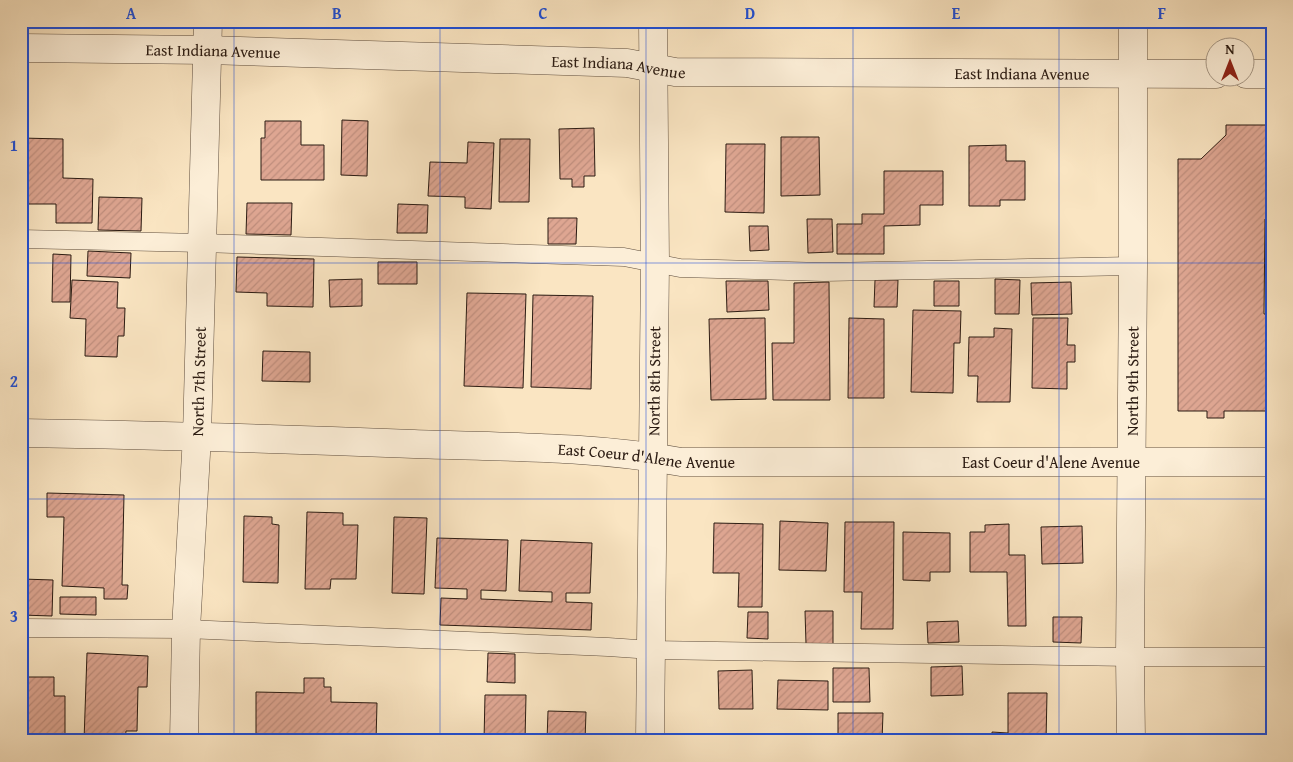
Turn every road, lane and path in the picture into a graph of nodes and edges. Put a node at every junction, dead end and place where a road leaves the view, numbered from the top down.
1 (208, 21) edge
2 (653, 21) edge
3 (1133, 21) edge
4 (21, 48) edge
5 (208, 50) junction
6 (653, 68) junction
7 (1132, 74) junction
8 (1206, 74) edge
9 (1256, 74) edge
10 (1272, 74) edge
11 (21, 239) edge
12 (202, 243) junction
13 (654, 263) junction
14 (1133, 266) junction
15 (21, 433) edge
16 (197, 436) junction
17 (652, 457) junction
18 (1272, 462) edge
19 (1131, 463) junction
20 (21, 628) edge
21 (186, 630) junction
22 (652, 650) junction
23 (1130, 657) junction
24 (1272, 657) edge
25 (184, 741) edge
26 (650, 741) edge
27 (1131, 741) edge

1 - 5 street, North 7th Street
2 - 6 street, North 8th Street
3 - 7 street, North 9th Street
4 - 5 street, East Indiana Avenue
5 - 6 street, East Indiana Avenue
5 - 12 street, North 7th Street
6 - 7 street, East Indiana Avenue
6 - 13 street, North 8th Street
7 - 8 street, East Indiana Avenue
7 - 14 street, North 9th Street
9 - 10 street
11 - 12 lane
12 - 13 lane
12 - 16 street, North 7th Street
13 - 14 lane
13 - 17 street, North 8th Street
14 - 19 street, North 9th Street
15 - 16 street, East Coeur d'Alene Avenue
16 - 17 street, East Coeur d'Alene Avenue
16 - 21 street, North 7th Street
17 - 19 street, East Coeur d'Alene Avenue
17 - 22 street, North 8th Street
18 - 19 street, East Coeur d'Alene Avenue
19 - 23 street, North 9th Street
20 - 21 lane
21 - 22 lane
21 - 25 street, North 7th Street
22 - 23 lane
22 - 26 street, North 8th Street
23 - 24 lane
23 - 27 street, North 9th Street

